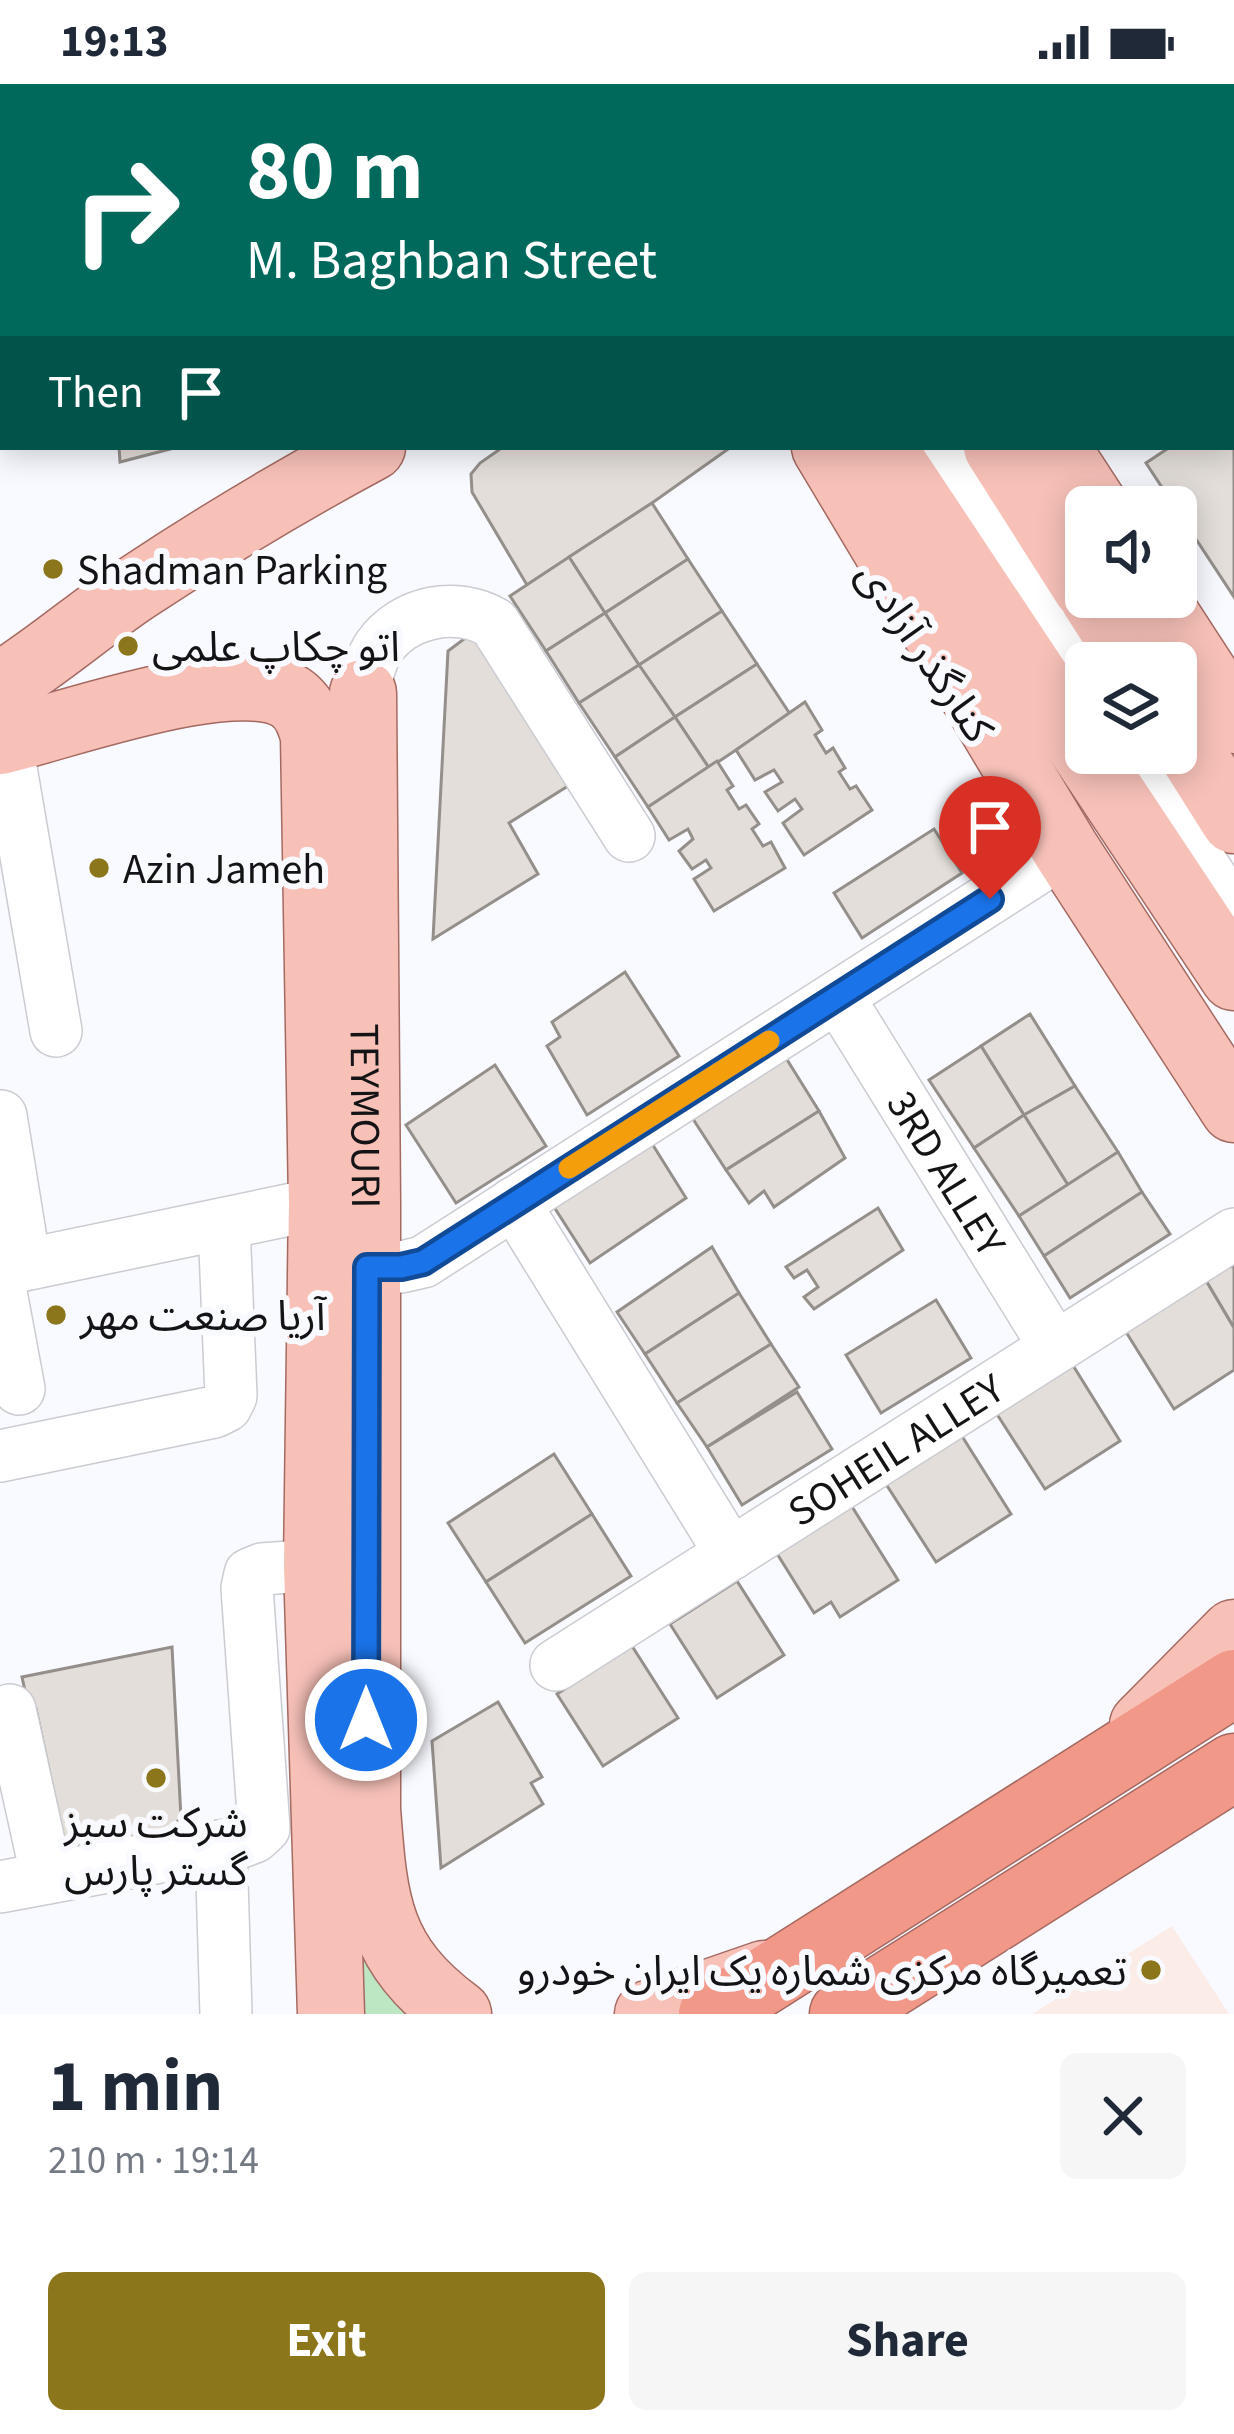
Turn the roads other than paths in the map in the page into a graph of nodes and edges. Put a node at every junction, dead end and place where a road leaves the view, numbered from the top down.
1 (336, 450) edge
2 (366, 450) edge
3 (795, 450) edge
4 (827, 450) edge
5 (884, 450) edge
6 (936, 450) edge
7 (964, 450) edge
8 (1000, 450) edge
9 (1058, 450) edge
10 (1081, 486) edge
11 (285, 494) junction
12 (1065, 553) edge
13 (1168, 618) edge
14 (1086, 642) edge
15 (1065, 650) edge
16 (332, 700) junction
17 (1234, 720) edge
18 (2, 722) edge
19 (1197, 761) edge
20 (1144, 774) edge
21 (1170, 774) edge
22 (1234, 820) edge
23 (629, 836) dead end
24 (1066, 850) junction
25 (1234, 874) edge
26 (1234, 914) edge
27 (1234, 977) edge
28 (838, 997) junction
29 (56, 1031) dead end
30 (1234, 1108) edge
31 (1, 1116) edge
32 (514, 1203) junction
33 (224, 1224) junction
34 (370, 1234) junction
35 (1234, 1234) edge
36 (8, 1274) edge
37 (1055, 1347) junction
38 (20, 1389) dead end
39 (0, 1456) edge
40 (731, 1554) junction
41 (317, 1564) junction
42 (1234, 1634) edge
43 (556, 1665) dead end
44 (1234, 1683) edge
45 (10, 1710) dead end
46 (1106, 1762) junction
47 (1234, 1767) edge
48 (243, 1837) junction
49 (23, 1883) edge
50 (790, 1965) junction
51 (226, 2014) edge
52 (331, 2014) edge
53 (458, 2014) edge
54 (648, 2014) edge
55 (712, 2014) edge
56 (843, 2014) edge

1 - 11 main road
2 - 11 main road
3 - 24 main road, کنارگذر آزادی
4 - 24 main road, کنارگذر آزادی
5 - 27 main road
6 - 15 street
7 - 14 street
8 - 12 main road
9 - 10 main road
11 - 18 main road
13 - 17 main road
16 - 18 main road
16 - 23 street
16 - 34 main road, TEYMOURI
18 - 29 street
19 - 22 main road
20 - 26 street
21 - 25 street
24 - 28 street
24 - 30 main road, کنارگذر آزادی
28 - 32 street
28 - 37 street, 3RD ALLEY
31 - 36 street
32 - 34 street
32 - 40 street
33 - 34 street
33 - 36 street
33 - 39 street
34 - 41 main road, TEYMOURI
34 - 53 main road, TEYMOURI
35 - 37 street, SOHEIL ALLEY
36 - 38 street
37 - 40 street, SOHEIL ALLEY
40 - 43 street, SOHEIL ALLEY
41 - 48 street
41 - 52 main road, TEYMOURI
42 - 46 main road
44 - 46 highway
45 - 49 street
46 - 50 highway
47 - 56 highway
48 - 49 street
48 - 51 street
50 - 54 main road
50 - 55 highway

